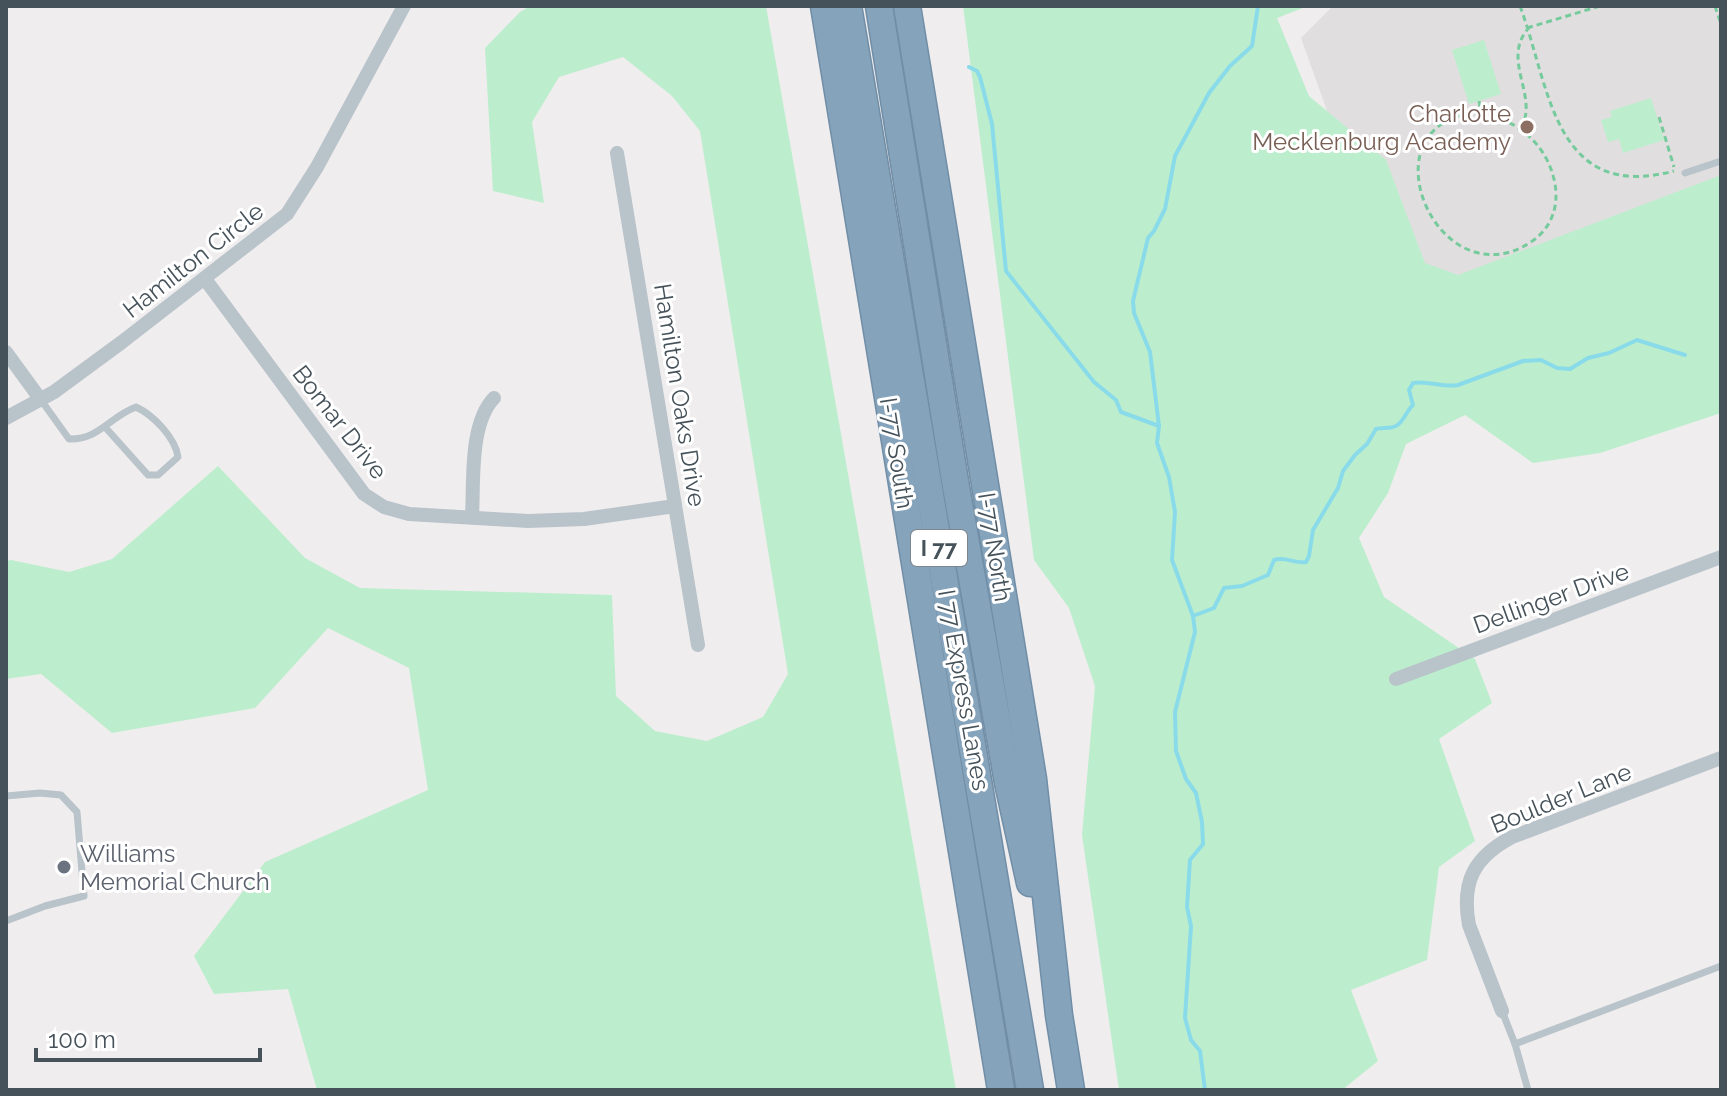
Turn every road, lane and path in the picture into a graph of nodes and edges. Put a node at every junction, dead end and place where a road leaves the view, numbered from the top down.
1 (404, 6) edge
2 (824, 6) edge
3 (848, 6) edge
4 (879, 6) edge
5 (907, 6) edge
6 (1520, 6) edge
7 (1600, 6) edge
8 (1715, 6) edge
9 (1721, 24) edge
10 (1527, 29) junction
11 (1479, 101) dead end
12 (1481, 113) junction
13 (1659, 117) dead end
14 (1521, 128) junction
15 (617, 153) dead end
16 (1721, 161) edge
17 (1676, 171) junction
18 (1685, 173) joint
19 (205, 279) junction
20 (6, 352) edge
21 (494, 398) dead end
22 (41, 400) junction
23 (6, 418) edge
24 (105, 427) junction
25 (675, 506) junction
26 (472, 517) junction
27 (1721, 557) edge
28 (698, 645) dead end
29 (1396, 679) dead end
30 (1721, 758) edge
31 (6, 796) edge
32 (6, 921) edge
33 (1721, 966) edge
34 (1502, 1011) joint
35 (1059, 1015) junction
36 (1515, 1044) junction
37 (1001, 1090) edge
38 (1030, 1090) edge
39 (1071, 1090) edge
40 (1528, 1090) edge

1 - 19 street, Hamilton Circle
2 - 37 highway, I-77 South / I 77
3 - 38 highway, I 77 Express Lanes / I 77
4 - 35 highway, I 77 Express Lanes / I 77
5 - 35 highway, I-77 North / I 77
6 - 10 path
7 - 10 path
8 - 9 path
10 - 14 path
10 - 17 path
11 - 12 path
12 - 14 path
12 - 14 path
13 - 17 path
15 - 25 street, Hamilton Oaks Drive
16 - 18 lane
17 - 18 path
19 - 22 street, Hamilton Circle
19 - 26 street, Bomar Drive
20 - 22 street
21 - 26 street
22 - 23 street, Hamilton Circle
22 - 24 lane
24 - 24 lane
25 - 26 street, Bomar Drive
25 - 28 street, Hamilton Oaks Drive
27 - 29 street, Dellinger Drive
30 - 34 street, Boulder Lane
31 - 32 lane
33 - 36 lane
34 - 36 lane
35 - 39 highway, I-77 North / I 77
36 - 40 lane

